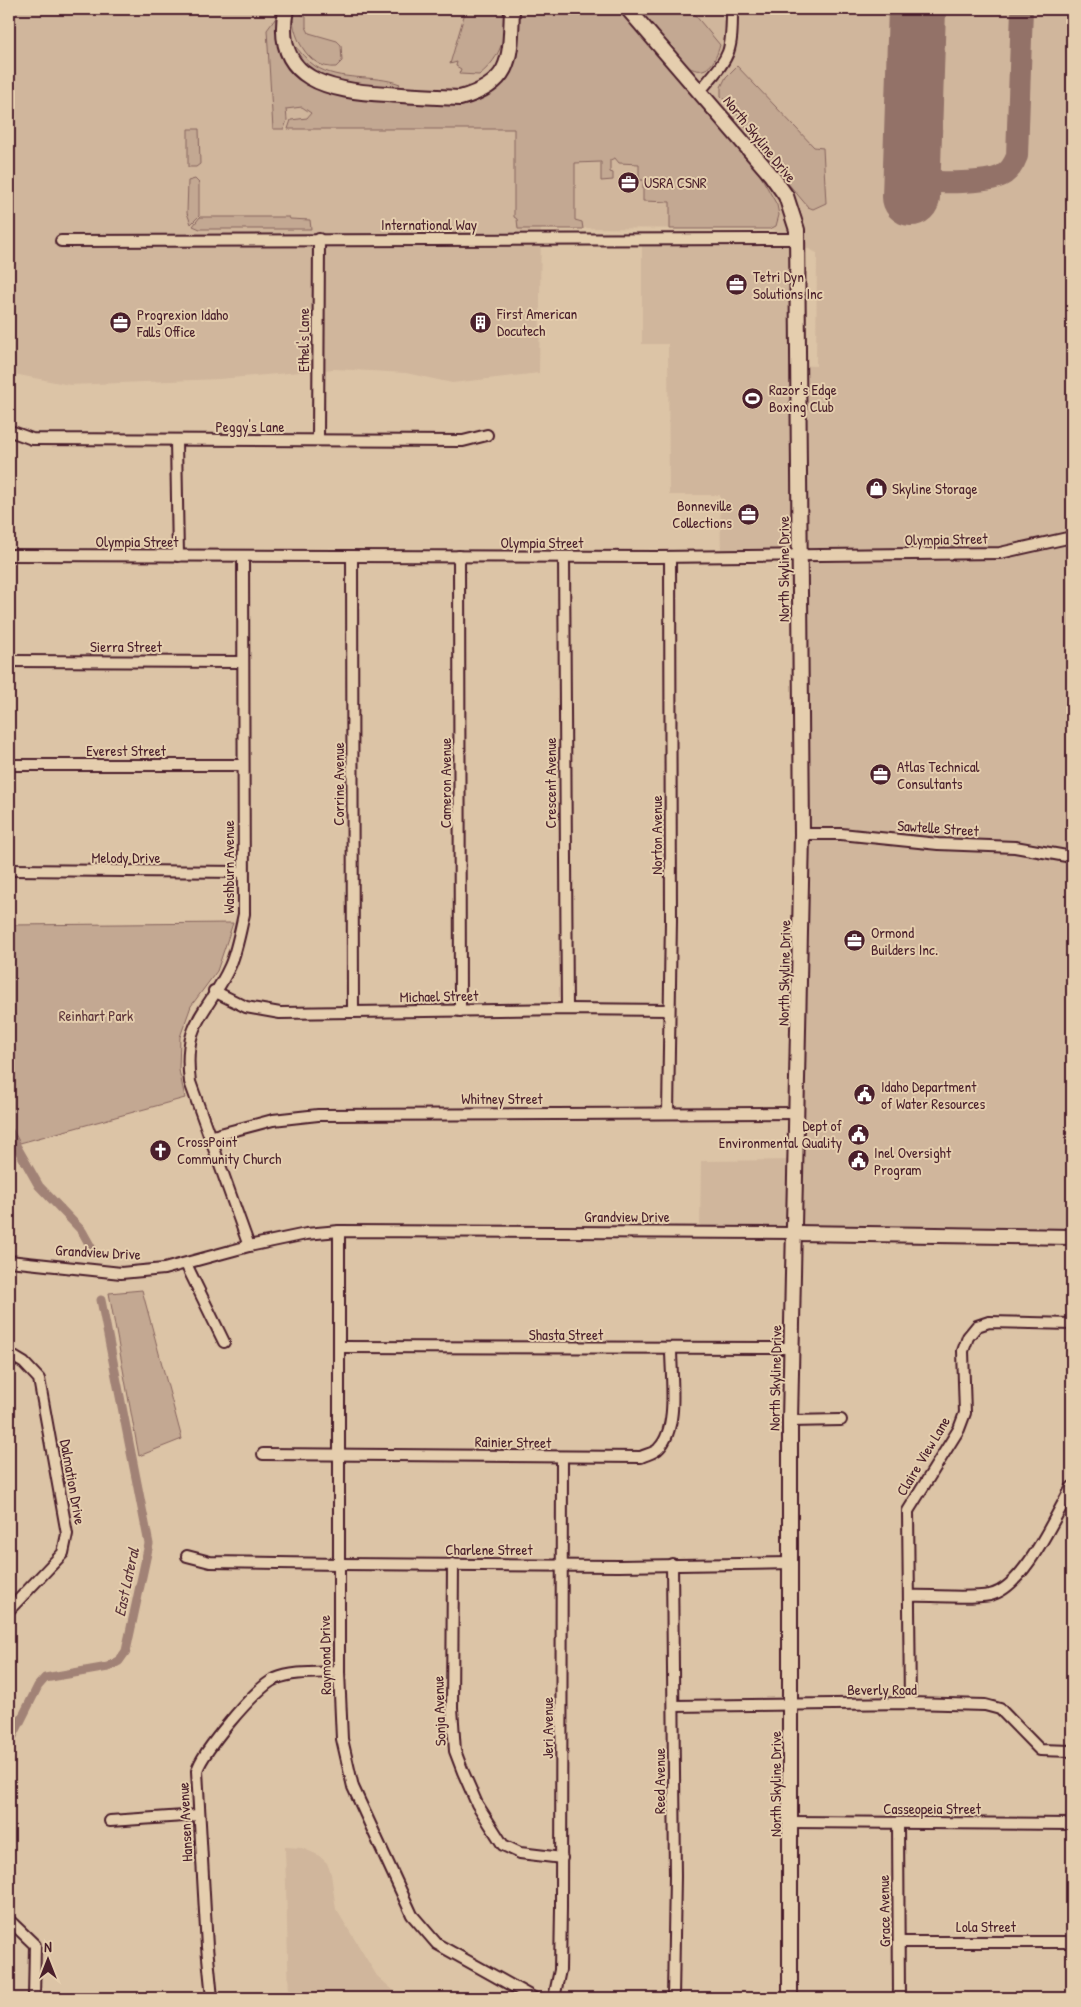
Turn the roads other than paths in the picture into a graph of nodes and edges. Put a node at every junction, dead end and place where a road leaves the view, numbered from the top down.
1 (286, 9) edge
2 (512, 9) edge
3 (628, 9) edge
4 (732, 9) edge
5 (700, 91) junction
6 (797, 238) junction
7 (319, 239) junction
8 (61, 241) dead end
9 (13, 432) dead end
10 (487, 435) dead end
11 (318, 440) junction
12 (176, 441) junction
13 (1072, 537) edge
14 (9, 556) edge
15 (178, 556) junction
16 (243, 556) junction
17 (352, 556) junction
18 (459, 556) junction
19 (799, 556) junction
20 (564, 557) junction
21 (670, 557) junction
22 (9, 661) edge
23 (243, 662) junction
24 (243, 765) junction
25 (9, 766) edge
26 (802, 834) junction
27 (1072, 857) edge
28 (9, 870) edge
29 (243, 872) junction
30 (214, 991) junction
31 (567, 1009) junction
32 (669, 1010) junction
33 (460, 1011) junction
34 (353, 1012) junction
35 (668, 1113) junction
36 (797, 1113) junction
37 (209, 1137) junction
38 (339, 1231) junction
39 (795, 1233) junction
40 (1072, 1237) edge
41 (249, 1246) junction
42 (9, 1261) edge
43 (186, 1264) junction
44 (1072, 1324) edge
45 (224, 1342) dead end
46 (340, 1348) junction
47 (792, 1348) junction
48 (671, 1349) junction
49 (9, 1354) edge
50 (841, 1420) dead end
51 (790, 1421) junction
52 (263, 1454) dead end
53 (339, 1454) junction
54 (562, 1457) junction
55 (1072, 1487) edge
56 (186, 1556) dead end
57 (792, 1563) junction
58 (339, 1564) junction
59 (453, 1564) junction
60 (672, 1564) junction
61 (562, 1565) junction
62 (909, 1596) junction
63 (9, 1610) edge
64 (339, 1672) junction
65 (910, 1703) junction
66 (791, 1705) junction
67 (674, 1706) junction
68 (1072, 1751) edge
69 (199, 1815) junction
70 (110, 1821) dead end
71 (791, 1822) junction
72 (898, 1823) junction
73 (1072, 1824) edge
74 (562, 1858) junction
75 (9, 1920) edge
76 (900, 1942) junction
77 (1072, 1942) edge
78 (34, 1998) edge
79 (212, 1998) edge
80 (534, 1998) edge
81 (554, 1998) edge
82 (673, 1998) edge
83 (790, 1998) edge
84 (899, 1998) edge

1 - 2 main road
3 - 5 main road, North Skyline Drive
4 - 5 street
5 - 6 main road, North Skyline Drive
6 - 7 street, International Way
6 - 19 main road, North Skyline Drive
7 - 8 street, International Way
7 - 11 street, Ethel's Lane
9 - 12 street, Peggy's Lane
10 - 11 street, Peggy's Lane
11 - 12 street, Peggy's Lane
12 - 15 street
13 - 19 street, Olympia Street
14 - 15 street, Olympia Street
15 - 16 street, Olympia Street
16 - 17 street, Olympia Street
16 - 23 street, Washburn Avenue
17 - 18 street, Olympia Street
17 - 34 street, Corrine Avenue
18 - 20 street, Olympia Street
18 - 33 street, Cameron Avenue
19 - 21 street, Olympia Street
19 - 26 main road, North Skyline Drive
20 - 21 street, Olympia Street
20 - 31 street, Crescent Avenue
21 - 32 street, Norton Avenue
22 - 23 street, Sierra Street
23 - 24 street, Washburn Avenue
24 - 25 street, Everest Street
24 - 29 street, Washburn Avenue
26 - 27 street, Sawtelle Street
26 - 36 main road, North Skyline Drive
28 - 29 street, Melody Drive
29 - 30 street, Washburn Avenue
30 - 34 street, Michael Street
30 - 37 street, Washburn Avenue
31 - 32 street, Michael Street
31 - 33 street, Michael Street
32 - 35 street, Norton Avenue
33 - 34 street, Michael Street
35 - 36 street, Whitney Street
35 - 37 street, Whitney Street
36 - 39 main road, North Skyline Drive
37 - 41 street, Washburn Avenue
38 - 39 street, Grandview Drive
38 - 41 street, Grandview Drive
38 - 46 street, Raymond Drive
39 - 40 main road, Grandview Drive
39 - 47 main road, North Skyline Drive
41 - 43 street, Grandview Drive
42 - 43 street, Grandview Drive
43 - 45 street
44 - 62 street, Claire View Lane
46 - 48 street, Shasta Street
46 - 53 street, Raymond Drive
47 - 48 street, Shasta Street
47 - 51 main road, North Skyline Drive
48 - 54 street, Rainier Street
49 - 63 street, Dalmation Drive
50 - 51 street
51 - 57 main road, North Skyline Drive
52 - 53 street, Rainier Street
53 - 54 street, Rainier Street
53 - 58 street, Raymond Drive
54 - 61 street, Jeri Avenue
55 - 62 street
56 - 58 street, Charlene Street
57 - 60 street, Charlene Street
57 - 66 main road, North Skyline Drive
58 - 59 street, Charlene Street
58 - 64 street, Raymond Drive
59 - 61 street, Charlene Street
59 - 74 street, Sonja Avenue
60 - 61 street, Charlene Street
60 - 67 street, Reed Avenue
61 - 74 street, Jeri Avenue
62 - 65 street, Claire View Lane
64 - 69 street, Hansen Avenue
64 - 80 street, Raymond Drive
65 - 66 street, Beverly Road
65 - 68 street, Beverly Road
66 - 67 street, Beverly Road
66 - 71 main road, North Skyline Drive
67 - 82 street, Reed Avenue
69 - 70 street
69 - 79 street, Hansen Avenue
71 - 72 street, Casseopeia Street
71 - 83 main road, North Skyline Drive
72 - 73 street, Casseopeia Street
72 - 76 street, Grace Avenue
74 - 81 street, Jeri Avenue
75 - 78 street
76 - 77 street, Lola Street
76 - 84 street, Grace Avenue

